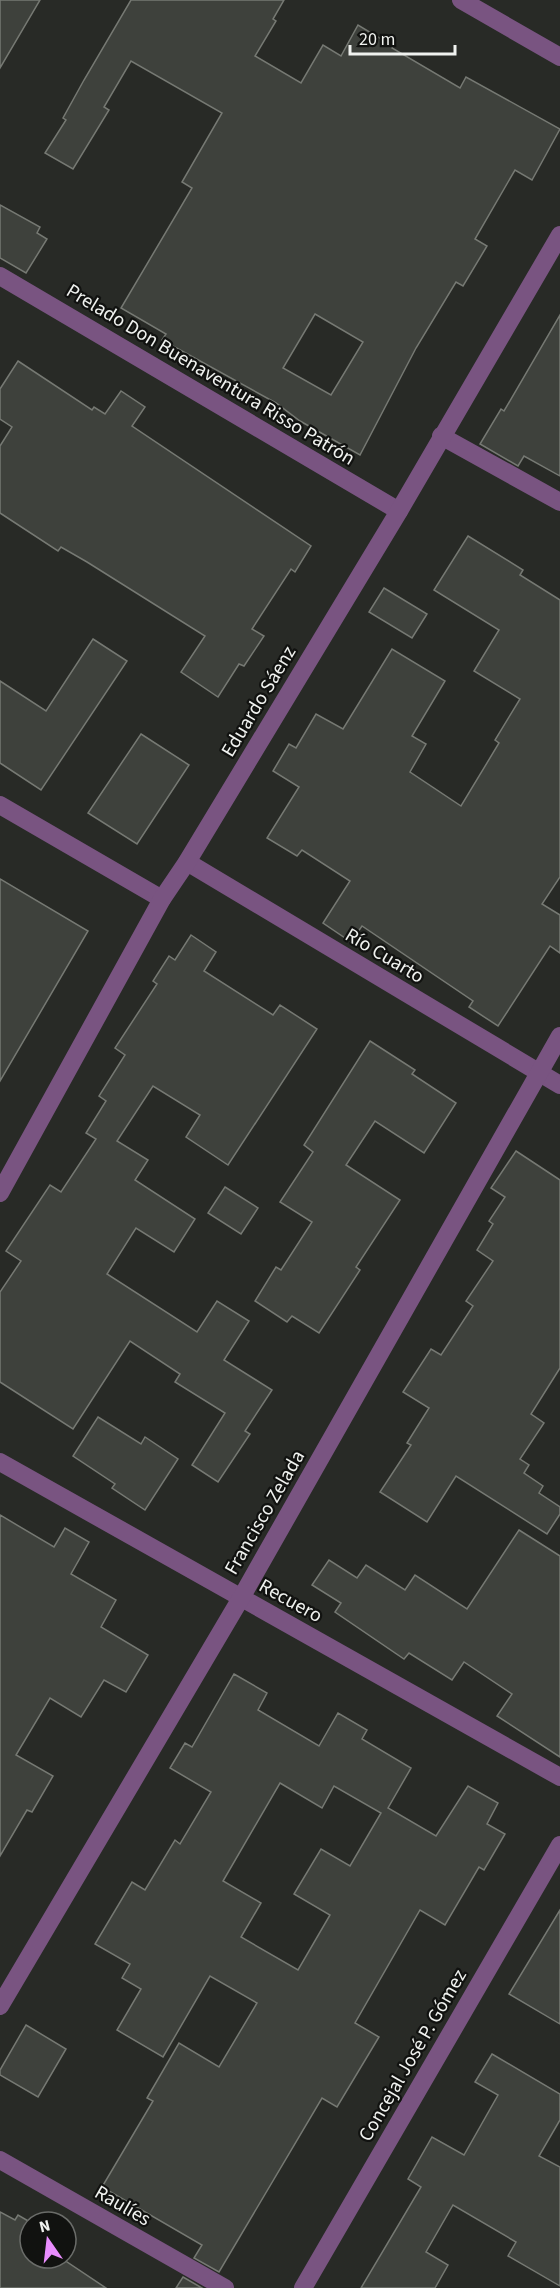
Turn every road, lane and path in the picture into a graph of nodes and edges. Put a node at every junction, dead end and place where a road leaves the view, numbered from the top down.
1 (461, 0) edge
2 (560, 57) edge
3 (560, 236) edge
4 (0, 276) edge
5 (441, 436) junction
6 (560, 502) edge
7 (399, 511) junction
8 (0, 805) edge
9 (187, 862) junction
10 (162, 899) junction
11 (560, 1036) edge
12 (539, 1073) junction
13 (560, 1085) edge
14 (0, 1193) edge
15 (0, 1462) edge
16 (241, 1598) junction
17 (560, 1777) edge
18 (560, 1845) edge
19 (0, 2006) edge
20 (0, 2160) edge
21 (225, 2288) edge
22 (303, 2288) edge

1 - 2 street
3 - 5 street, Eduardo Sáenz
4 - 7 street, Prelado Don Buenaventura Risso Patrón
5 - 6 street
5 - 7 street, Eduardo Sáenz
7 - 9 street, Eduardo Sáenz
8 - 10 street
9 - 10 street, Eduardo Sáenz
9 - 12 street, Río Cuarto
10 - 14 street, Eduardo Sáenz
11 - 12 street, Francisco Zelada
12 - 13 street, Río Cuarto
12 - 16 street, Francisco Zelada
15 - 16 street, Recuero
16 - 17 street, Recuero
16 - 19 street, Francisco Zelada
18 - 22 street, Concejal José P. Gómez
20 - 21 street, Raulíes

